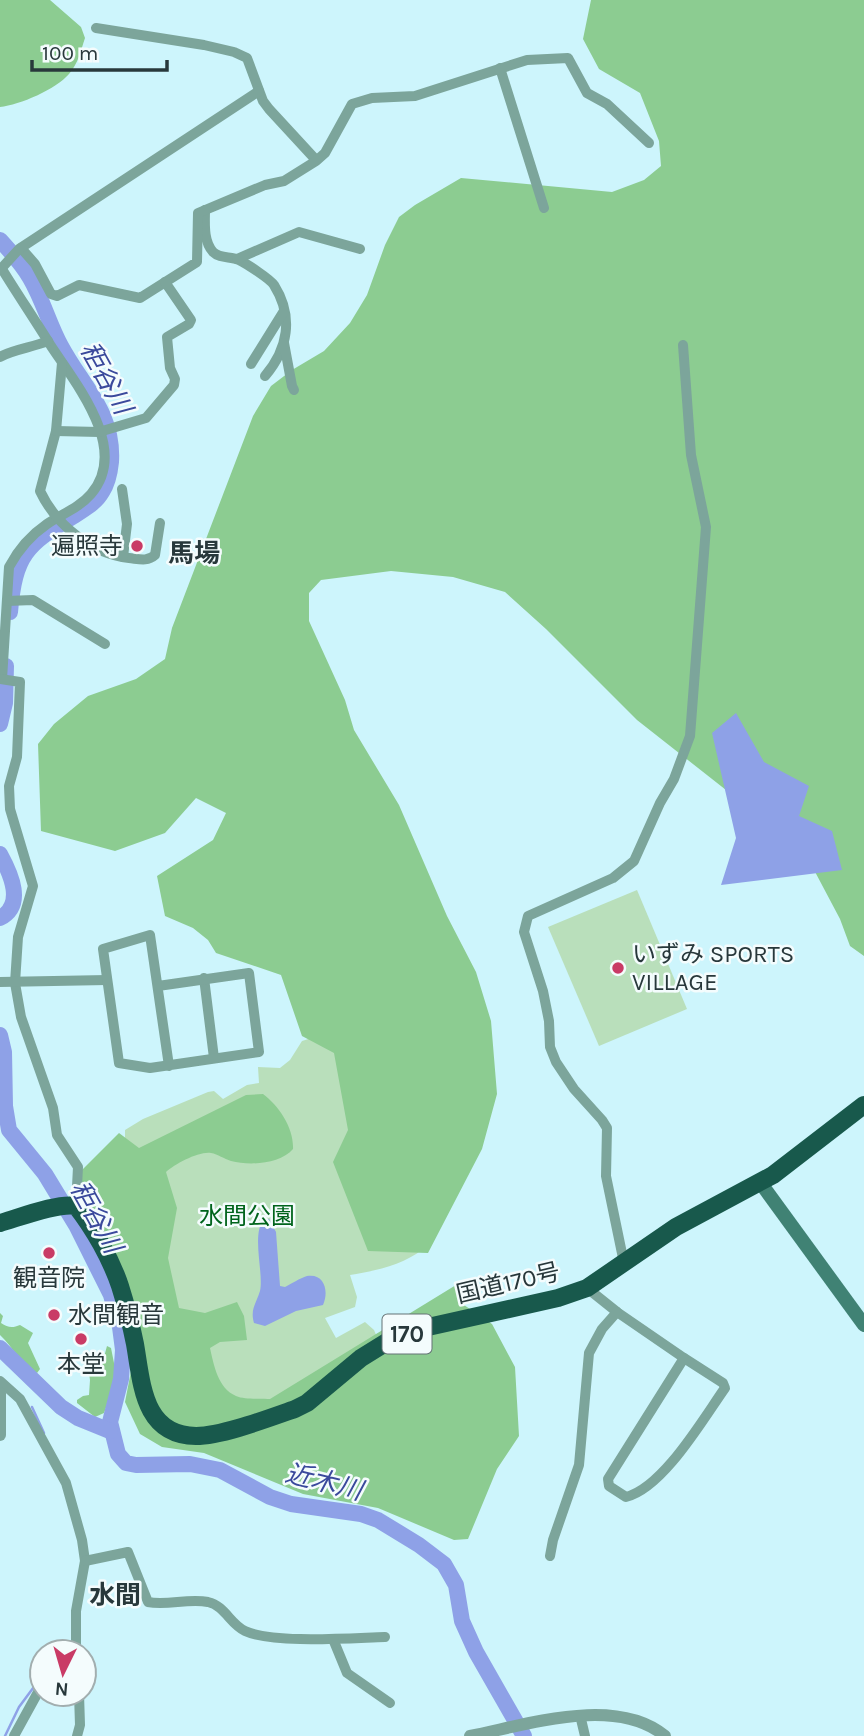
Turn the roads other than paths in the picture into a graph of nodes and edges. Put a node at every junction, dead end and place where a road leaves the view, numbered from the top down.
1 (96, 28) dead end
2 (500, 68) junction
3 (259, 91) junction
4 (649, 143) dead end
5 (316, 160) junction
6 (544, 208) dead end
7 (205, 210) junction
8 (20, 248) junction
9 (360, 249) dead end
10 (237, 259) junction
11 (1, 270) edge
12 (165, 282) junction
13 (284, 311) junction
14 (48, 341) junction
15 (284, 342) junction
16 (682, 345) dead end
17 (0, 357) edge
18 (62, 362) junction
19 (251, 364) dead end
20 (265, 376) dead end
21 (294, 390) dead end
22 (56, 432) junction
23 (99, 432) junction
24 (122, 489) dead end
25 (59, 518) junction
26 (160, 523) dead end
27 (123, 557) junction
28 (4, 605) edge
29 (105, 644) dead end
30 (1, 679) edge
31 (204, 978) junction
32 (107, 979) junction
33 (0, 982) edge
34 (15, 983) junction
35 (158, 986) junction
36 (214, 1058) junction
37 (169, 1066) junction
38 (864, 1105) edge
39 (760, 1182) junction
40 (74, 1205) junction
41 (0, 1223) edge
42 (624, 1263) junction
43 (587, 1288) junction
44 (617, 1312) junction
45 (864, 1325) edge
46 (684, 1358) junction
47 (0, 1381) edge
48 (0, 1394) edge
49 (0, 1435) edge
50 (550, 1556) dead end
51 (85, 1561) junction
52 (385, 1637) dead end
53 (76, 1638) edge
54 (333, 1639) junction
55 (390, 1703) dead end
56 (29, 1708) edge
57 (79, 1708) edge
58 (580, 1715) junction
59 (14, 1736) edge
60 (76, 1736) edge
61 (470, 1736) edge
62 (585, 1736) edge
63 (665, 1736) edge

1 - 3 street
2 - 4 street
2 - 5 street
2 - 6 street
3 - 5 street
3 - 8 street
5 - 7 street
7 - 10 street
7 - 12 street
8 - 11 street
8 - 12 street
9 - 10 street
10 - 13 street
11 - 14 street
12 - 23 street
13 - 15 street
13 - 19 street
14 - 17 street
14 - 18 street
15 - 20 street
15 - 21 street
16 - 42 street
18 - 22 street
18 - 23 street
22 - 23 street
22 - 25 street
23 - 25 street
24 - 27 street
25 - 27 street
25 - 28 street
26 - 27 street
28 - 29 street
28 - 30 street
30 - 34 street
31 - 35 street
31 - 36 street
31 - 36 street
32 - 34 street
32 - 35 street
32 - 37 street
33 - 34 street
34 - 40 street
35 - 37 street
36 - 37 street
38 - 39 highway, 国道170号 / 170
39 - 42 highway, 国道170号 / 170
39 - 45 main road
40 - 41 highway
40 - 43 highway, 国道170号 / 170
42 - 43 highway, 国道170号 / 170
43 - 44 street
44 - 46 street
44 - 50 street
46 - 46 street
47 - 51 street
48 - 49 street
51 - 53 street
51 - 54 street
52 - 54 street
54 - 55 street
56 - 59 street
57 - 60 street
58 - 61 street
58 - 62 street
58 - 63 street

